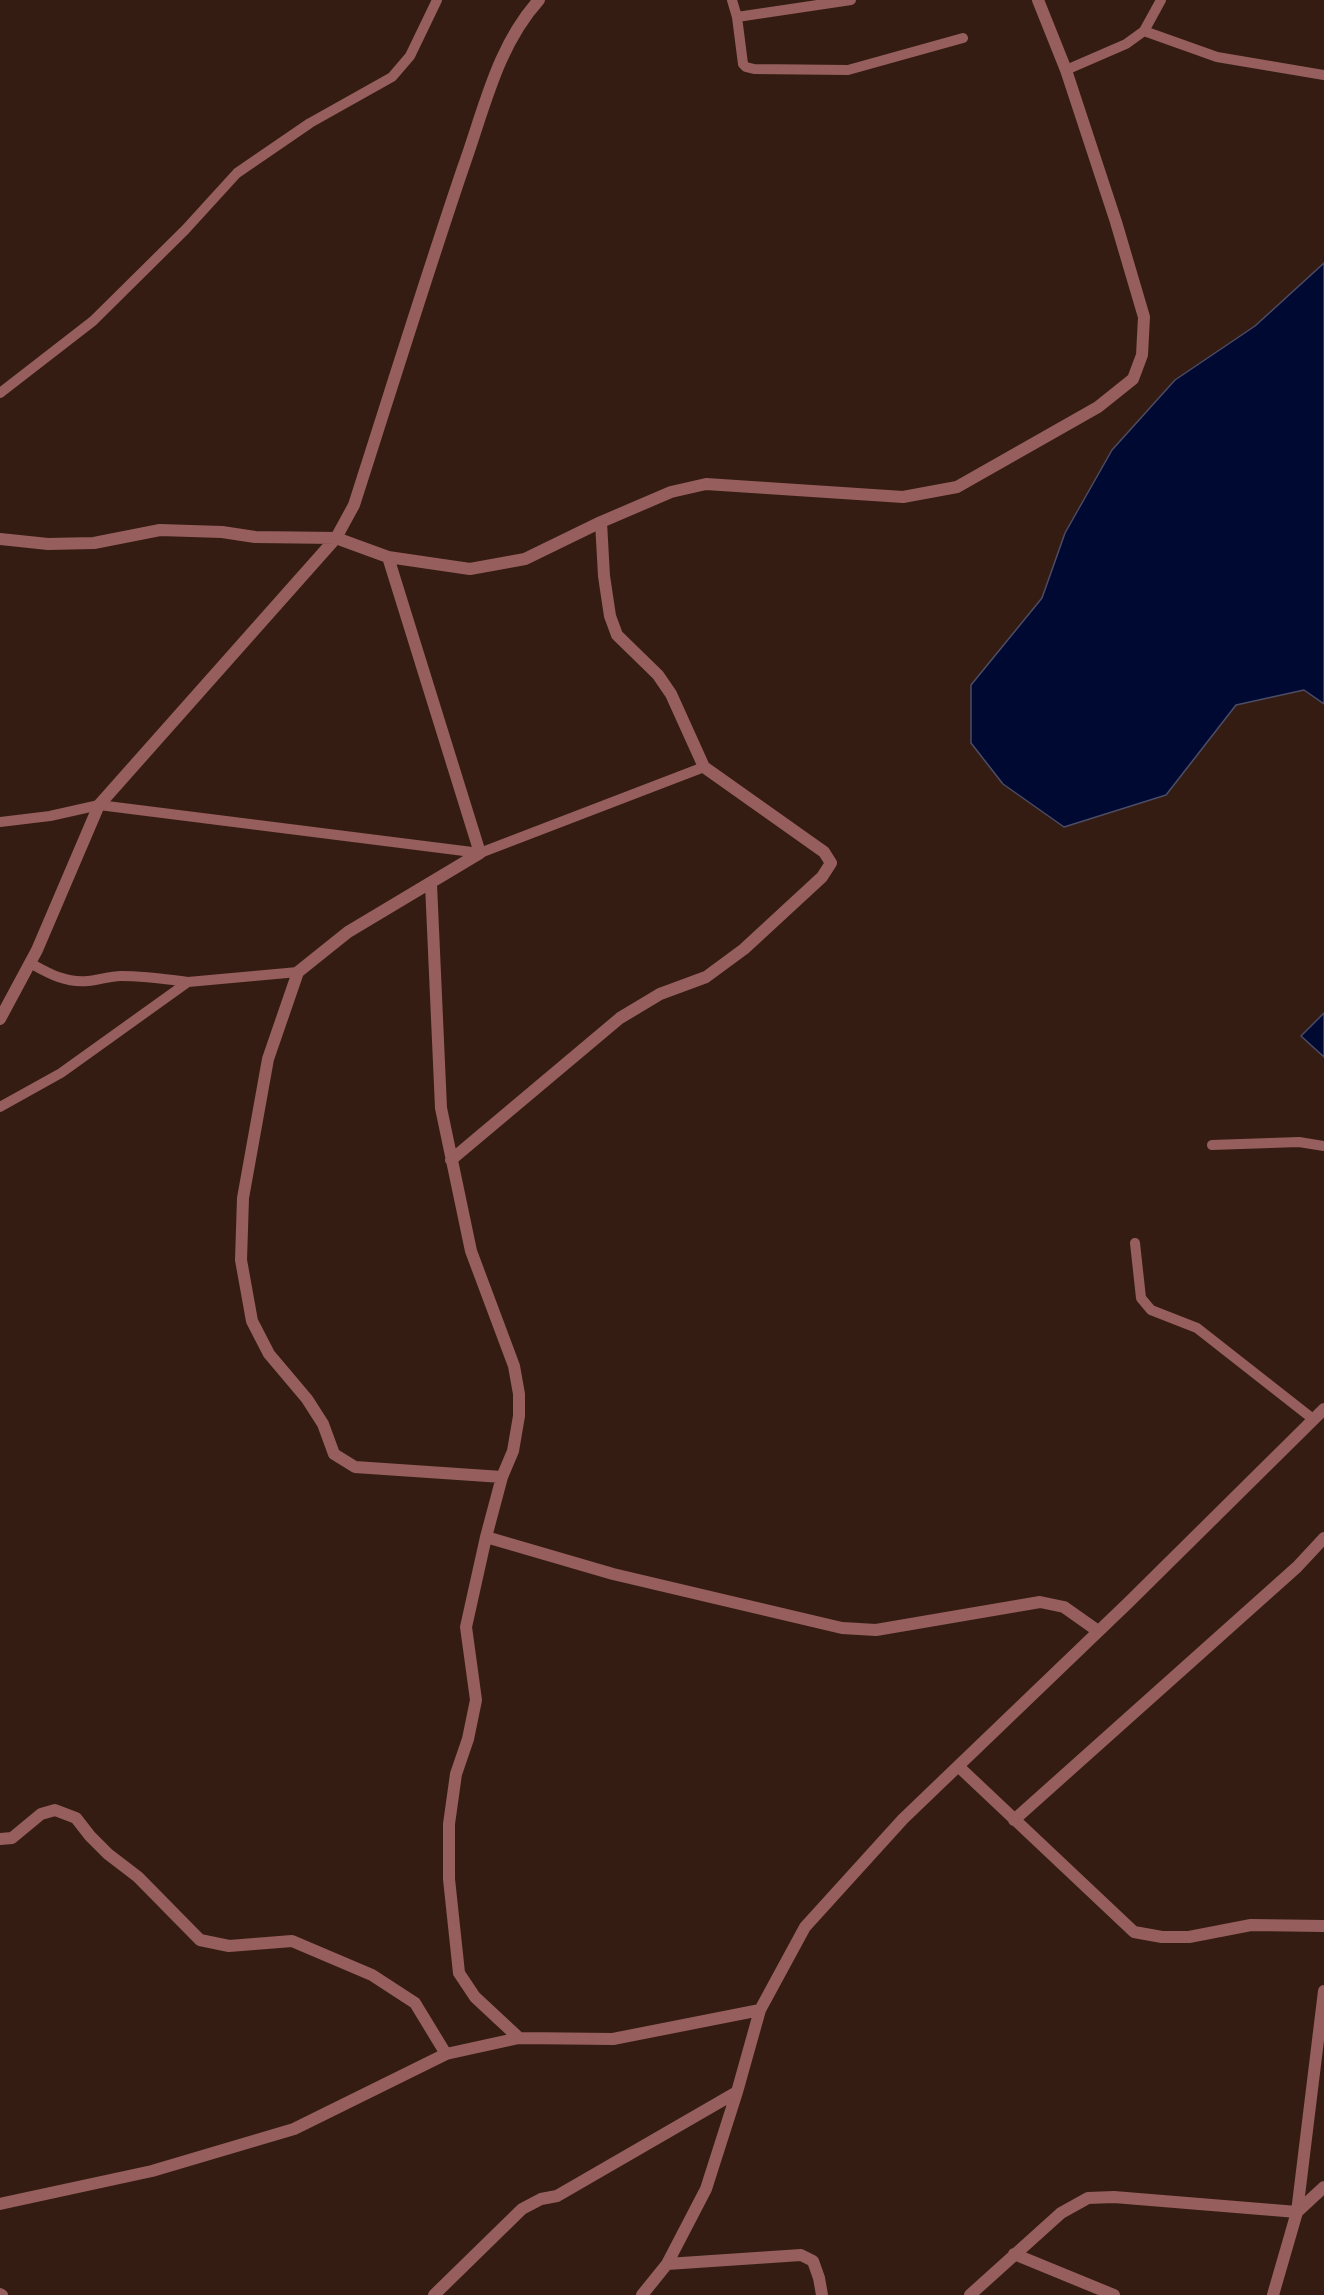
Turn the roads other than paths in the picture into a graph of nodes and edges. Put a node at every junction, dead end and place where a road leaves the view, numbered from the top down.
1 (436, 0) edge
2 (539, 0) edge
3 (732, 0) edge
4 (851, 0) edge
5 (1038, 0) edge
6 (1161, 0) edge
7 (737, 16) junction
8 (1144, 31) junction
9 (963, 38) dead end
10 (1066, 70) junction
11 (1324, 75) edge
12 (0, 393) edge
13 (601, 522) junction
14 (336, 538) junction
15 (0, 539) edge
16 (388, 557) junction
17 (704, 767) junction
18 (99, 805) junction
19 (0, 822) edge
20 (480, 853) junction
21 (430, 884) junction
22 (30, 963) junction
23 (298, 972) junction
24 (188, 982) junction
25 (0, 1019) edge
26 (0, 1107) edge
27 (1212, 1145) dead end
28 (1324, 1146) edge
29 (451, 1160) junction
30 (1135, 1243) dead end
31 (1324, 1409) edge
32 (1313, 1419) junction
33 (502, 1477) junction
34 (486, 1537) junction
35 (1324, 1538) edge
36 (1098, 1631) junction
37 (958, 1766) junction
38 (1014, 1820) junction
39 (0, 1839) edge
40 (1324, 1926) edge
41 (1324, 1991) edge
42 (760, 2010) junction
43 (519, 2038) junction
44 (446, 2054) junction
45 (737, 2092) junction
46 (1324, 2187) edge
47 (0, 2204) edge
48 (1297, 2212) junction
49 (1014, 2254) junction
50 (667, 2264) junction
51 (435, 2295) edge
52 (642, 2295) edge
53 (822, 2295) edge
54 (970, 2295) edge
55 (1114, 2295) edge
56 (1273, 2295) edge

1 - 12 lane
2 - 14 street
3 - 7 lane
4 - 7 lane
5 - 10 street
6 - 8 lane
7 - 9 lane
8 - 10 lane
8 - 11 lane
10 - 13 street
13 - 16 street
13 - 17 street
14 - 15 street
14 - 16 street
14 - 18 street
16 - 20 street
17 - 20 lane
17 - 29 street
18 - 19 lane
18 - 20 lane
18 - 22 street
20 - 21 street
21 - 23 street
21 - 29 street
22 - 24 lane
22 - 25 street
23 - 24 lane
23 - 33 street
24 - 26 lane
27 - 28 lane
29 - 33 street
30 - 32 lane
31 - 32 street
32 - 36 street
33 - 34 street
34 - 36 street
34 - 43 street
35 - 38 street
36 - 37 street
37 - 38 street
37 - 42 street
38 - 40 street
39 - 44 street
41 - 48 street
42 - 43 street
42 - 45 street
43 - 44 street
44 - 47 street
45 - 50 street
45 - 51 street
46 - 48 street
48 - 49 street
48 - 56 street
49 - 54 street
49 - 55 street
50 - 52 street
50 - 53 street

